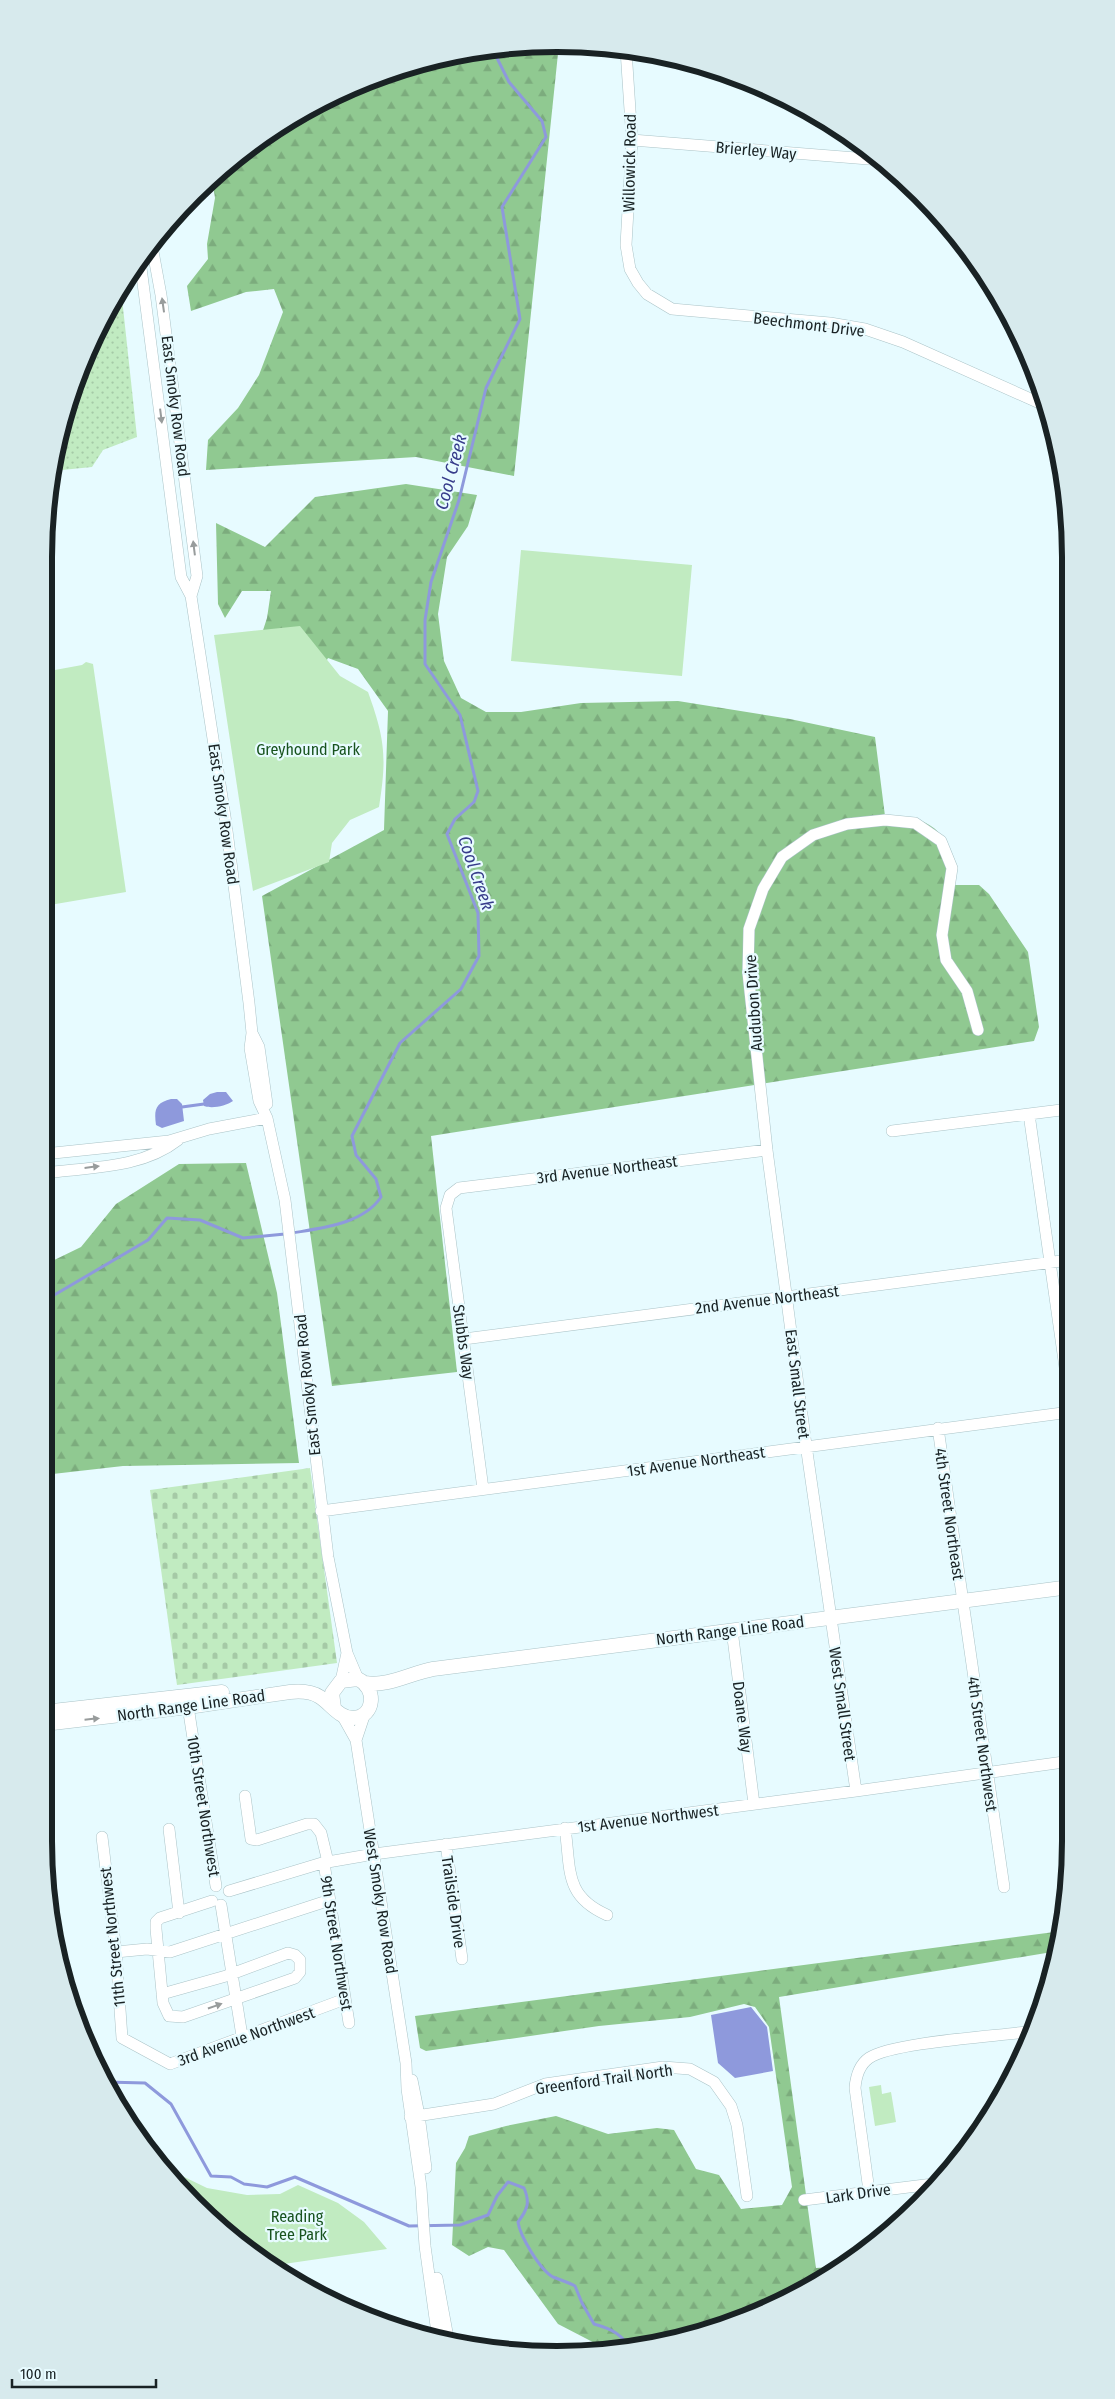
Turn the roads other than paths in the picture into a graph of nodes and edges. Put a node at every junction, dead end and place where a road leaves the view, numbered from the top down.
1 (627, 58) edge
2 (632, 140) junction
3 (867, 159) edge
4 (626, 245) joint
5 (154, 255) edge
6 (142, 272) edge
7 (1038, 402) edge
8 (190, 596) junction
9 (978, 1030) dead end
10 (1062, 1110) edge
11 (1029, 1114) junction
12 (267, 1118) junction
13 (892, 1131) dead end
14 (181, 1137) junction
15 (767, 1150) junction
16 (52, 1153) edge
17 (52, 1172) edge
18 (450, 1195) joint
19 (1062, 1261) edge
20 (1051, 1263) junction
21 (787, 1296) junction
22 (464, 1339) junction
23 (1062, 1344) edge
24 (1062, 1413) edge
25 (938, 1428) junction
26 (806, 1446) junction
27 (484, 1489) junction
28 (322, 1511) junction
29 (1062, 1588) edge
30 (963, 1600) junction
31 (830, 1618) junction
32 (732, 1630) junction
33 (347, 1653) junction
34 (362, 1681) junction
35 (392, 1682) junction
36 (339, 1683) junction
37 (187, 1702) junction
38 (368, 1708) junction
39 (52, 1711) edge
40 (338, 1712) junction
41 (52, 1723) edge
42 (356, 1740) junction
43 (1062, 1761) edge
44 (988, 1773) junction
45 (856, 1791) junction
46 (244, 1796) dead end
47 (754, 1804) junction
48 (565, 1828) junction
49 (169, 1830) dead end
50 (102, 1837) dead end
51 (446, 1844) junction
52 (374, 1854) junction
53 (326, 1862) junction
54 (216, 1886) junction
55 (1004, 1886) dead end
56 (229, 1892) junction
57 (330, 1900) junction
58 (217, 1903) junction
59 (179, 1913) junction
60 (608, 1915) dead end
61 (226, 1935) junction
62 (116, 1952) junction
63 (158, 1952) junction
64 (462, 1959) dead end
65 (232, 1974) junction
66 (162, 1994) junction
67 (236, 1999) junction
68 (345, 1999) junction
69 (349, 2023) dead end
70 (1025, 2032) edge
71 (242, 2036) junction
72 (122, 2038) joint
73 (415, 2116) junction
74 (928, 2184) edge
75 (869, 2191) junction
76 (747, 2196) dead end
77 (804, 2200) dead end
78 (428, 2246) junction
79 (437, 2332) edge
80 (447, 2334) edge

1 - 2 street, Willowick Road
2 - 3 street, Brierley Way
2 - 4 street, Willowick Road
4 - 7 street, Beechmont Drive
8 -> 5 street, East Smoky Row Road
6 -> 8 street, East Smoky Row Road
8 - 12 street, East Smoky Row Road
9 - 15 street, Audubon Drive
10 - 11 street
11 - 13 street
11 - 20 street
12 - 14 street
12 - 28 street, East Smoky Row Road
14 - 16 street
17 -> 14 street
15 - 18 street, 3rd Avenue Northeast
15 - 21 street, East Small Street
18 - 22 street, Stubbs Way
19 - 20 street, 2nd Avenue Northeast
20 - 21 street, 2nd Avenue Northeast
20 - 23 street
21 - 22 street, 2nd Avenue Northeast
21 - 26 street, East Small Street
22 - 27 street, Stubbs Way
24 - 25 street, 1st Avenue Northeast
25 - 26 street, 1st Avenue Northeast
25 - 30 street, 4th Street Northeast
26 - 27 street, 1st Avenue Northeast
26 - 31 street, East Small Street
27 - 28 street, 1st Avenue Northeast
28 - 33 street, East Smoky Row Road
29 - 30 main road, North Range Line Road
30 - 31 main road, North Range Line Road
30 - 44 street, 4th Street Northwest
31 - 32 main road, North Range Line Road
31 - 45 street, West Small Street
32 - 35 main road, North Range Line Road
32 - 47 street, Doane Way
33 - 34 street, East Smoky Row Road
33 - 36 street, East Smoky Row Road
34 - 35 main road, North Range Line Road
34 - 36 main road
34 - 38 main road
35 - 38 main road, North Range Line Road
36 - 37 main road, North Range Line Road
36 - 40 main road
37 - 39 main road, North Range Line Road
37 - 40 main road, North Range Line Road
41 -> 37 main road, North Range Line Road
37 - 54 street, 10th Street Northwest
38 - 40 main road
38 - 42 street, West Smoky Row Road
40 - 42 street, West Smoky Row Road
42 - 52 street, West Smoky Row Road
43 - 44 street, 1st Avenue Northwest
44 - 45 street, 1st Avenue Northwest
44 - 55 street, 4th Street Northwest
45 - 47 street, 1st Avenue Northwest
46 - 53 street, 9th Street Northwest
47 - 48 street, 1st Avenue Northwest
48 - 51 street, 1st Avenue Northwest
48 - 60 street
49 - 59 street
50 - 62 street, 11th Street Northwest
51 - 52 street, 1st Avenue Northwest
51 - 64 street, Trailside Drive
52 - 53 street, 1st Avenue Northwest
52 - 73 street, West Smoky Row Road
53 - 56 street, 1st Avenue Northwest
53 - 57 street, 9th Street Northwest
54 - 56 street
54 - 58 street
56 - 58 street
57 - 61 street
57 - 68 street, 9th Street Northwest
58 - 59 street
58 - 61 street
59 - 63 street
61 - 63 street
61 - 65 street
62 - 63 street
62 - 72 street, 11th Street Northwest
63 - 66 street
65 - 66 street
65 - 67 street
65 - 67 street
66 -> 67 street
67 - 71 street
68 - 69 street, 9th Street Northwest
68 - 71 street, 3rd Avenue Northwest
70 - 75 street
71 - 72 street, 3rd Avenue Northwest
73 - 76 street, Greenford Trail North
73 - 78 street, West Smoky Row Road
74 - 75 street, Lark Drive
75 - 77 street, Lark Drive
78 - 79 street, West Smoky Row Road
78 - 80 street, West Smoky Row Road

